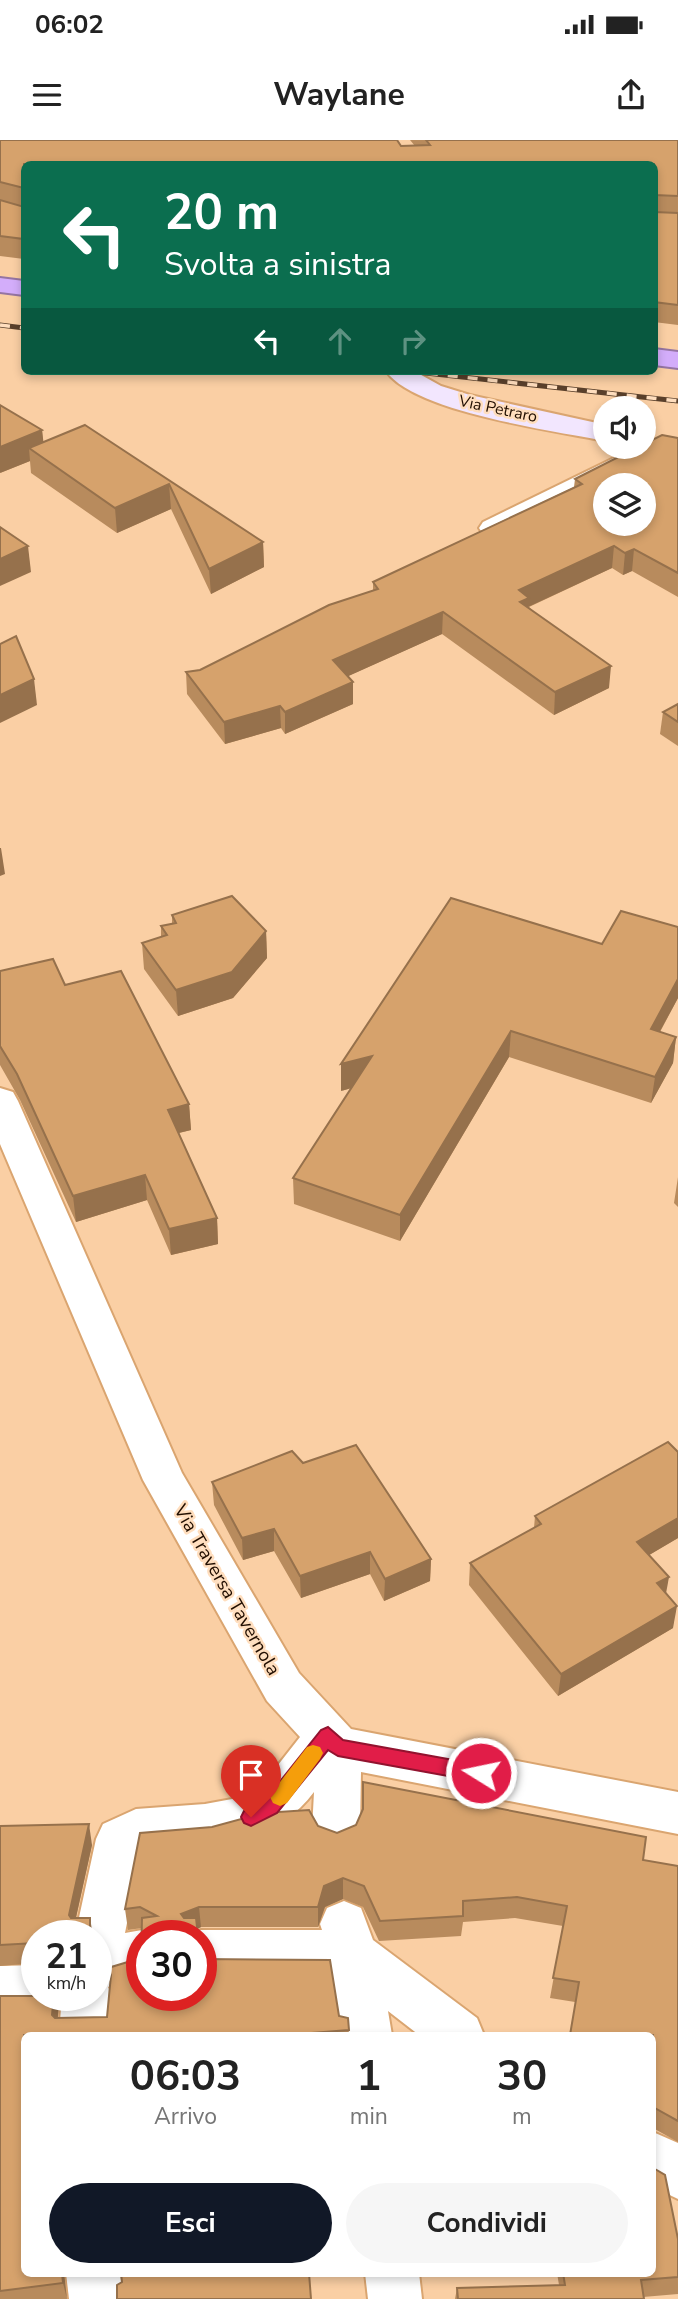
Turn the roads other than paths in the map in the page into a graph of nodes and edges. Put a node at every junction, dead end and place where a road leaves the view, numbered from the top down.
1 (0, 285) edge
2 (21, 288) edge
3 (658, 358) edge
4 (678, 360) edge
5 (403, 375) edge
6 (593, 430) edge
7 (627, 459) edge
8 (471, 539) edge
9 (0, 1101) edge
10 (333, 1742) junction
11 (678, 1813) edge
12 (336, 1830) edge
13 (103, 1920) edge
14 (349, 1939) junction
15 (217, 1951) edge
16 (21, 1989) edge
17 (0, 1990) edge
18 (86, 2011) edge
19 (84, 2032) edge
20 (366, 2032) edge
21 (456, 2032) edge
22 (656, 2160) edge
23 (678, 2172) edge
24 (93, 2277) edge
25 (392, 2277) edge
26 (96, 2299) edge
27 (395, 2299) edge

1 - 2 highway
3 - 4 highway
5 - 6 street, Via Petraro
7 - 8 street
9 - 10 street, Via Traversa Tavernola
10 - 11 street
10 - 12 street
10 - 13 street
14 - 15 street
14 - 20 street
14 - 21 street
16 - 17 street
18 - 19 street
22 - 23 street
24 - 26 street
25 - 27 street

